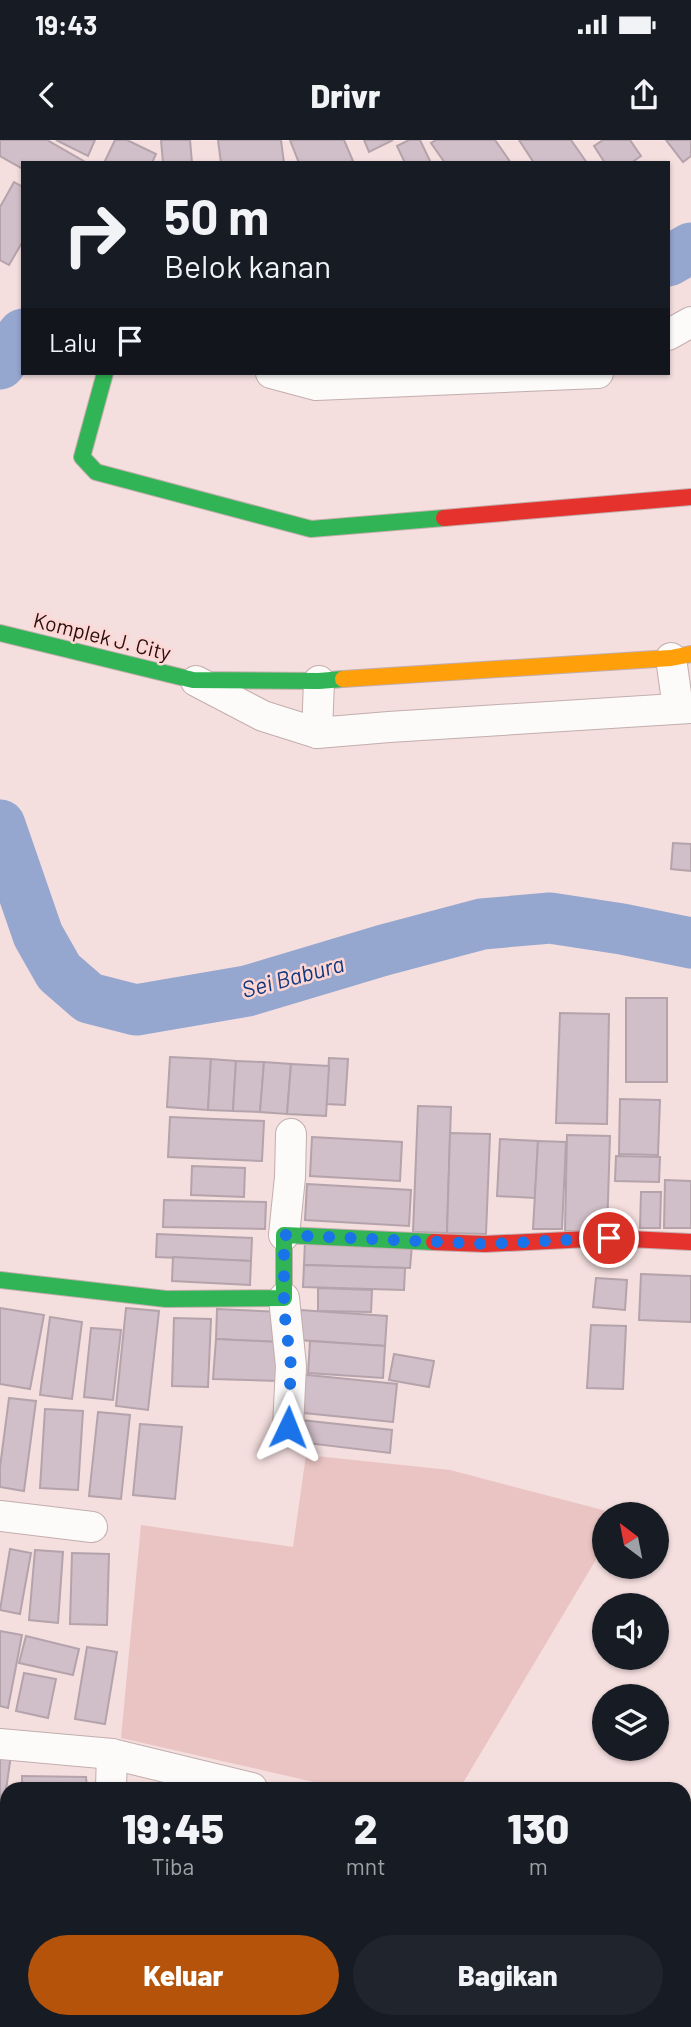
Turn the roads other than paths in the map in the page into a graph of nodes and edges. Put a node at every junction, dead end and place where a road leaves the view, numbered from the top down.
1 (691, 322) edge
2 (670, 334) edge
3 (104, 375) edge
4 (278, 375) edge
5 (551, 375) edge
6 (691, 497) edge
7 (0, 633) edge
8 (681, 656) edge
9 (193, 680) junction
10 (319, 681) junction
11 (685, 708) edge
12 (317, 733) junction
13 (291, 1134) dead end
14 (284, 1235) junction
15 (691, 1242) edge
16 (0, 1279) edge
17 (284, 1298) junction
18 (288, 1427) dead end
19 (0, 1516) edge
20 (92, 1527) dead end
21 (0, 1744) edge
22 (111, 1754) junction
23 (110, 1782) edge
24 (227, 1782) edge

1 - 2 street
3 - 6 street
4 - 5 street
7 - 9 street, Komplek J. City
8 - 10 street, Komplek J. City
8 - 11 street
9 - 10 street, Komplek J. City
9 - 12 street
10 - 12 street
11 - 12 street
13 - 14 street
14 - 15 street
14 - 17 street
16 - 17 street
17 - 18 street
19 - 20 street
21 - 22 street
22 - 23 street
22 - 24 street

